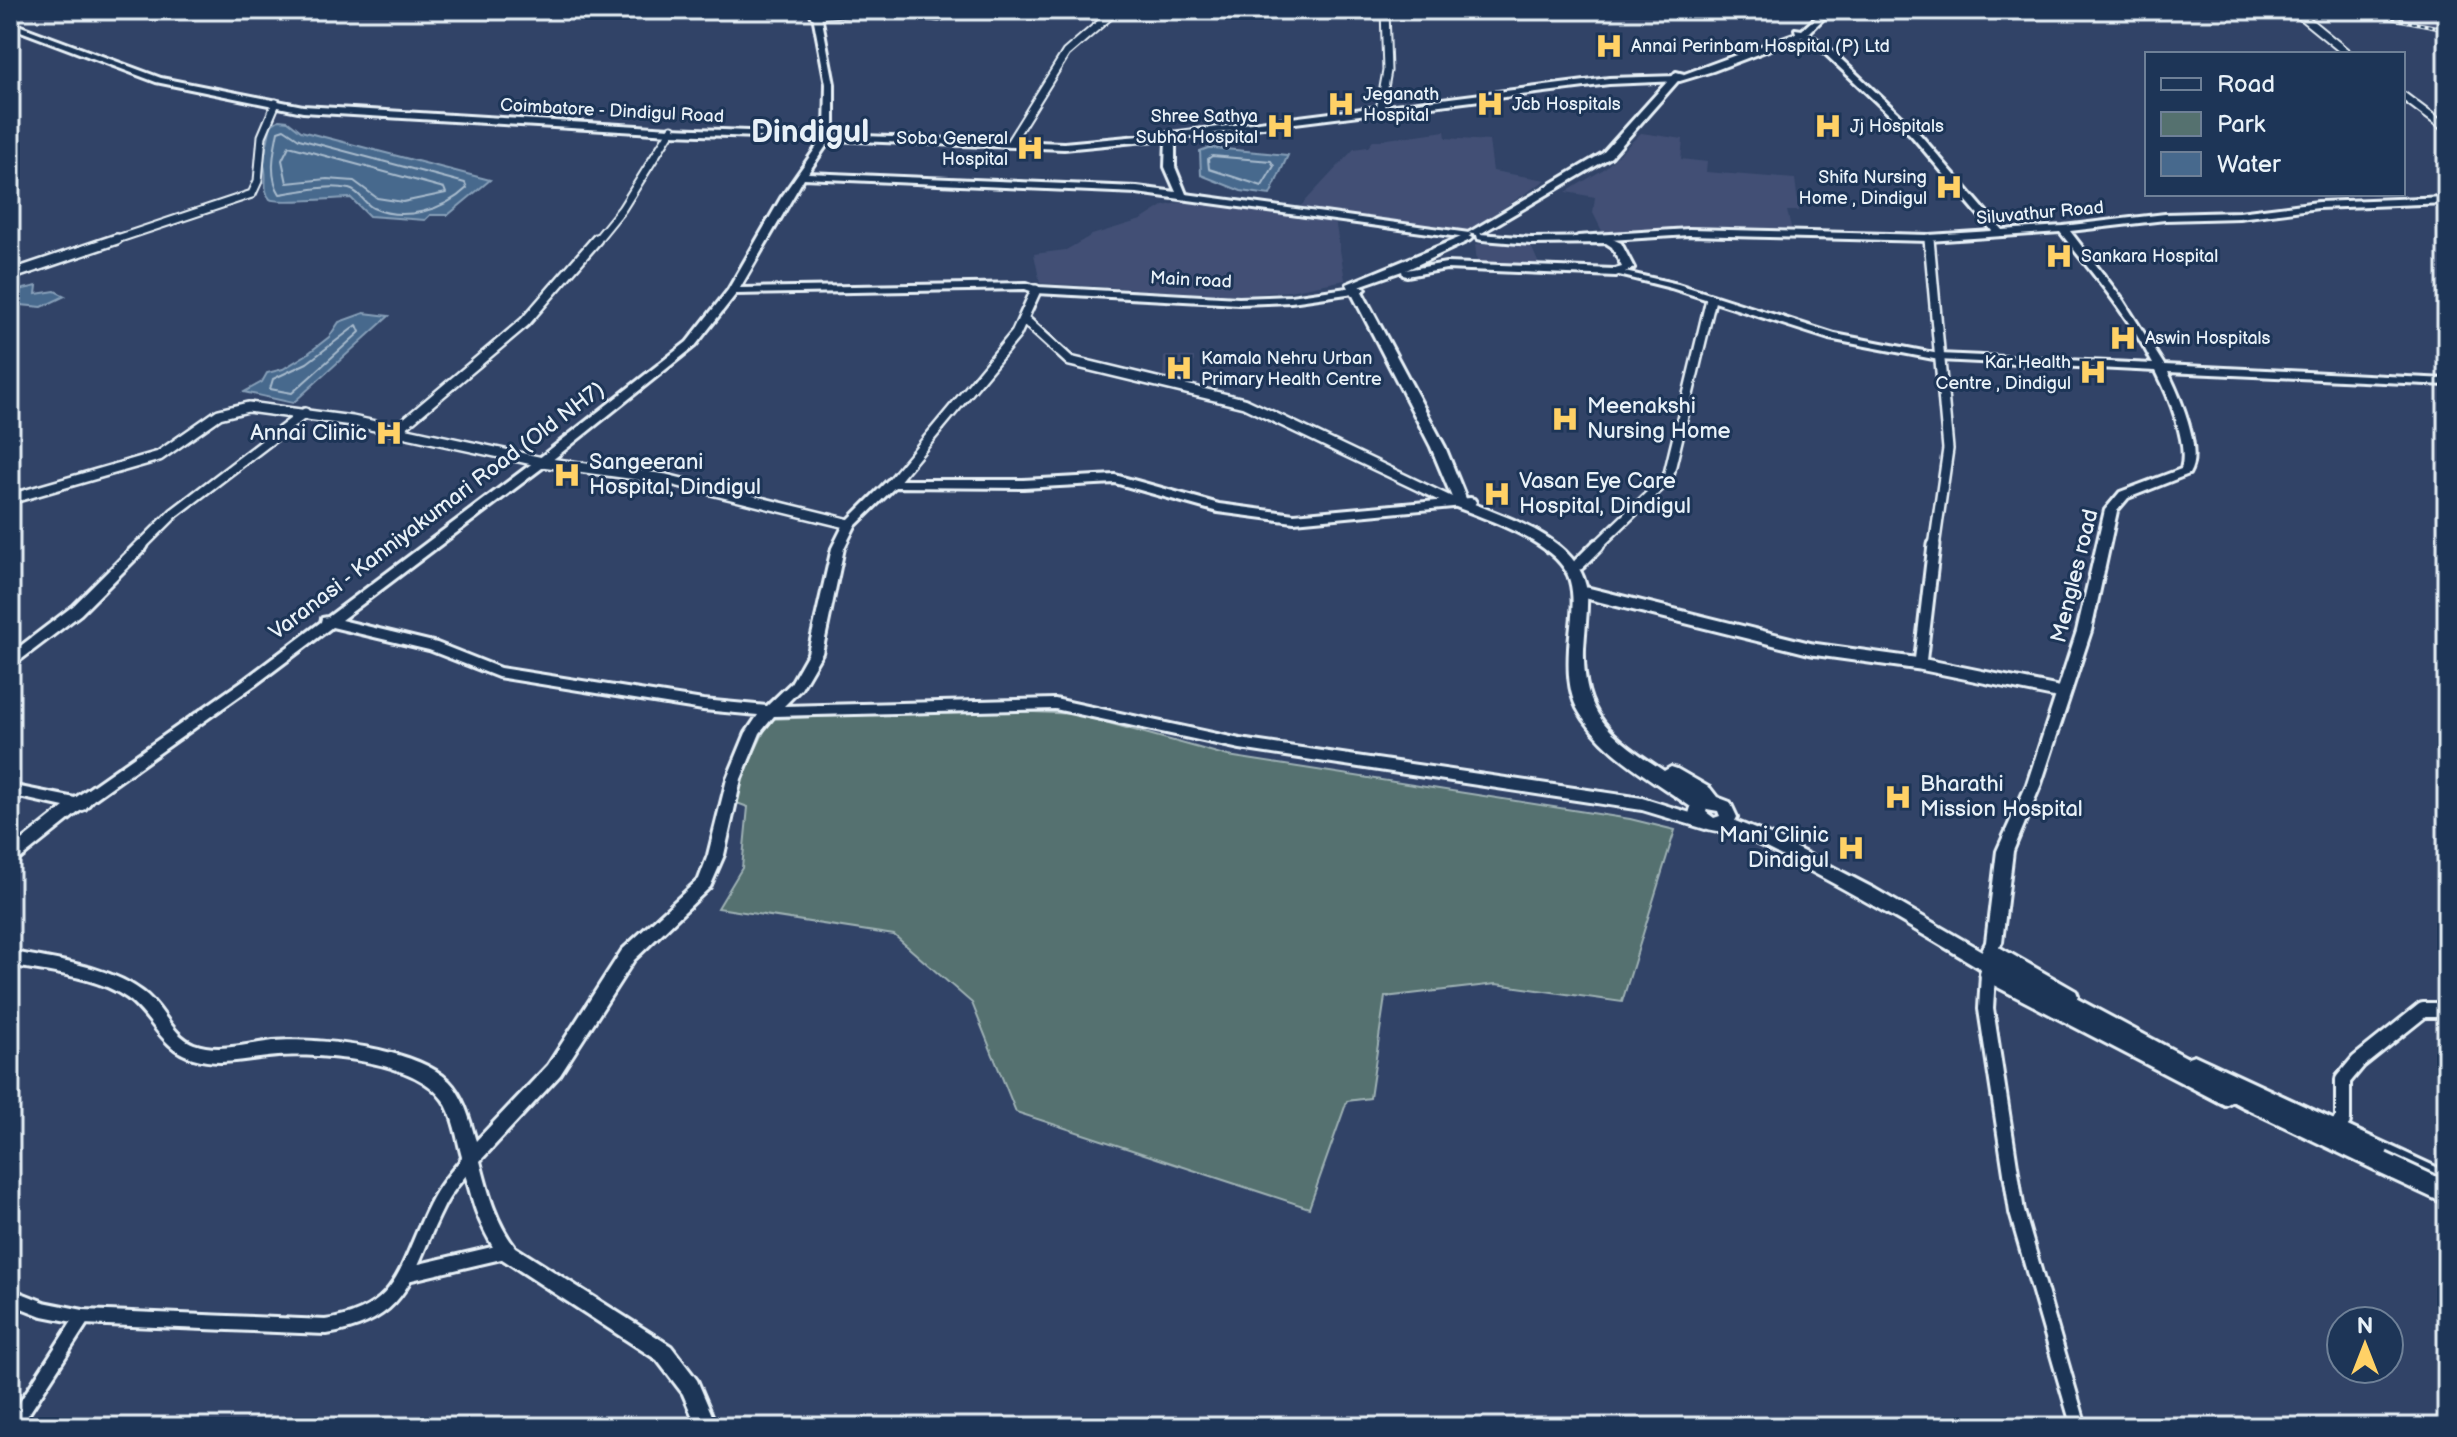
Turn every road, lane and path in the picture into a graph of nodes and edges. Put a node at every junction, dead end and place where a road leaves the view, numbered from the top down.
1 (952, 10) edge
2 (1116, 10) edge
3 (1385, 10) edge
4 (1821, 10) edge
5 (1828, 10) edge
6 (2294, 10) edge
7 (815, 12) edge
8 (10, 22) edge
9 (1801, 32) junction
10 (2346, 52) edge
11 (1677, 77) junction
12 (2405, 98) edge
13 (275, 104) junction
14 (1380, 110) junction
15 (2447, 129) edge
16 (671, 130) junction
17 (826, 136) junction
18 (1171, 136) junction
19 (1010, 143) junction
20 (801, 175) junction
21 (1181, 194) junction
22 (2447, 200) edge
23 (2063, 229) junction
24 (1497, 233) junction
25 (1999, 233) junction
26 (1636, 234) junction
27 (1474, 236) junction
28 (1929, 238) junction
29 (1575, 240) junction
30 (1444, 249) junction
31 (1620, 249) junction
32 (1446, 266) junction
33 (1622, 271) junction
34 (10, 275) edge
35 (1032, 288) junction
36 (733, 291) junction
37 (1358, 292) junction
38 (1711, 299) junction
39 (1026, 321) junction
40 (1791, 323) junction
41 (1942, 356) junction
42 (2159, 368) junction
43 (2447, 382) edge
44 (305, 413) junction
45 (397, 430) junction
46 (542, 462) junction
47 (892, 483) junction
48 (10, 499) edge
49 (1456, 501) junction
50 (850, 524) junction
51 (1579, 564) junction
52 (1587, 593) junction
53 (327, 621) junction
54 (10, 661) edge
55 (1920, 664) junction
56 (2062, 693) junction
57 (770, 711) junction
58 (10, 790) edge
59 (74, 801) junction
60 (1711, 813) junction
61 (10, 852) edge
62 (10, 859) edge
63 (10, 958) edge
64 (1988, 960) junction
65 (2447, 1010) edge
66 (2332, 1129) junction
67 (469, 1161) junction
68 (2407, 1172) junction
69 (2447, 1181) edge
70 (2447, 1193) edge
71 (2447, 1199) edge
72 (505, 1251) junction
73 (411, 1273) junction
74 (10, 1296) edge
75 (83, 1317) junction
76 (12, 1427) edge
77 (707, 1427) edge
78 (2079, 1427) edge

1 - 7 street
2 - 19 street
3 - 14 street
4 - 9 main road
5 - 9 main road
6 - 10 street
7 - 17 main road, Varanasi - Kanniyakumari Road (Old NH7)
8 - 13 main road, Coimbatore - Dindigul Road
9 - 11 main road, Coimbatore - Dindigul Road
9 - 25 main road
11 - 14 main road, Coimbatore - Dindigul Road
11 - 24 highway
11 - 27 highway
12 - 15 street
13 - 16 main road, Coimbatore - Dindigul Road
13 - 34 street
14 - 18 main road, Coimbatore - Dindigul Road
16 - 17 main road, Coimbatore - Dindigul Road
16 - 45 street
17 - 19 main road, Coimbatore - Dindigul Road
17 - 20 main road, Varanasi - Kanniyakumari Road (Old NH7)
18 - 19 main road, Coimbatore - Dindigul Road
18 - 21 main road
20 - 21 main road
20 - 36 main road, Varanasi - Kanniyakumari Road (Old NH7)
21 - 27 main road
22 - 23 main road, Siluvathur Road
23 - 25 main road, Siluvathur Road
23 - 42 main road, Mengles road
24 - 27 highway
24 - 29 highway
25 - 28 main road, Siluvathur Road
26 - 28 main road, Siluvathur Road
26 - 29 main road, Siluvathur Road
26 - 31 main road
27 - 30 highway
28 - 41 street
29 - 31 highway
30 - 32 highway
30 - 37 highway
31 - 33 highway
32 - 33 highway
32 - 37 highway
33 - 38 main road
33 - 40 main road
35 - 36 main road, Main road
35 - 37 main road, Main road
35 - 39 street
36 - 46 main road, Varanasi - Kanniyakumari Road (Old NH7)
37 - 49 highway
38 - 40 main road
38 - 51 street
39 - 47 street
39 - 49 street
40 - 41 main road
41 - 42 main road
41 - 55 street
42 - 43 main road
42 - 56 main road, Mengles road
44 - 45 street
44 - 48 street
44 - 54 street
45 - 46 street
46 - 50 street
46 - 53 main road, Varanasi - Kanniyakumari Road (Old NH7)
47 - 49 main road
47 - 50 main road
49 - 51 highway
49 - 60 highway
50 - 57 main road
51 - 52 highway
52 - 55 street
52 - 60 highway
53 - 57 main road
53 - 59 main road, Varanasi - Kanniyakumari Road (Old NH7)
55 - 56 street
56 - 64 main road, Mengles road
57 - 60 main road
57 - 67 main road
58 - 59 main road
59 - 61 main road
59 - 62 main road, Varanasi - Kanniyakumari Road (Old NH7)
60 - 64 highway
63 - 67 main road
64 - 66 main road
64 - 68 main road
64 - 70 highway, bridge
64 - 78 street
65 - 66 street
66 - 68 main road
67 - 72 main road
67 - 73 street
68 - 69 main road
68 - 71 main road
72 - 73 street
72 - 77 main road
73 - 75 street
74 - 75 street
75 - 76 street

